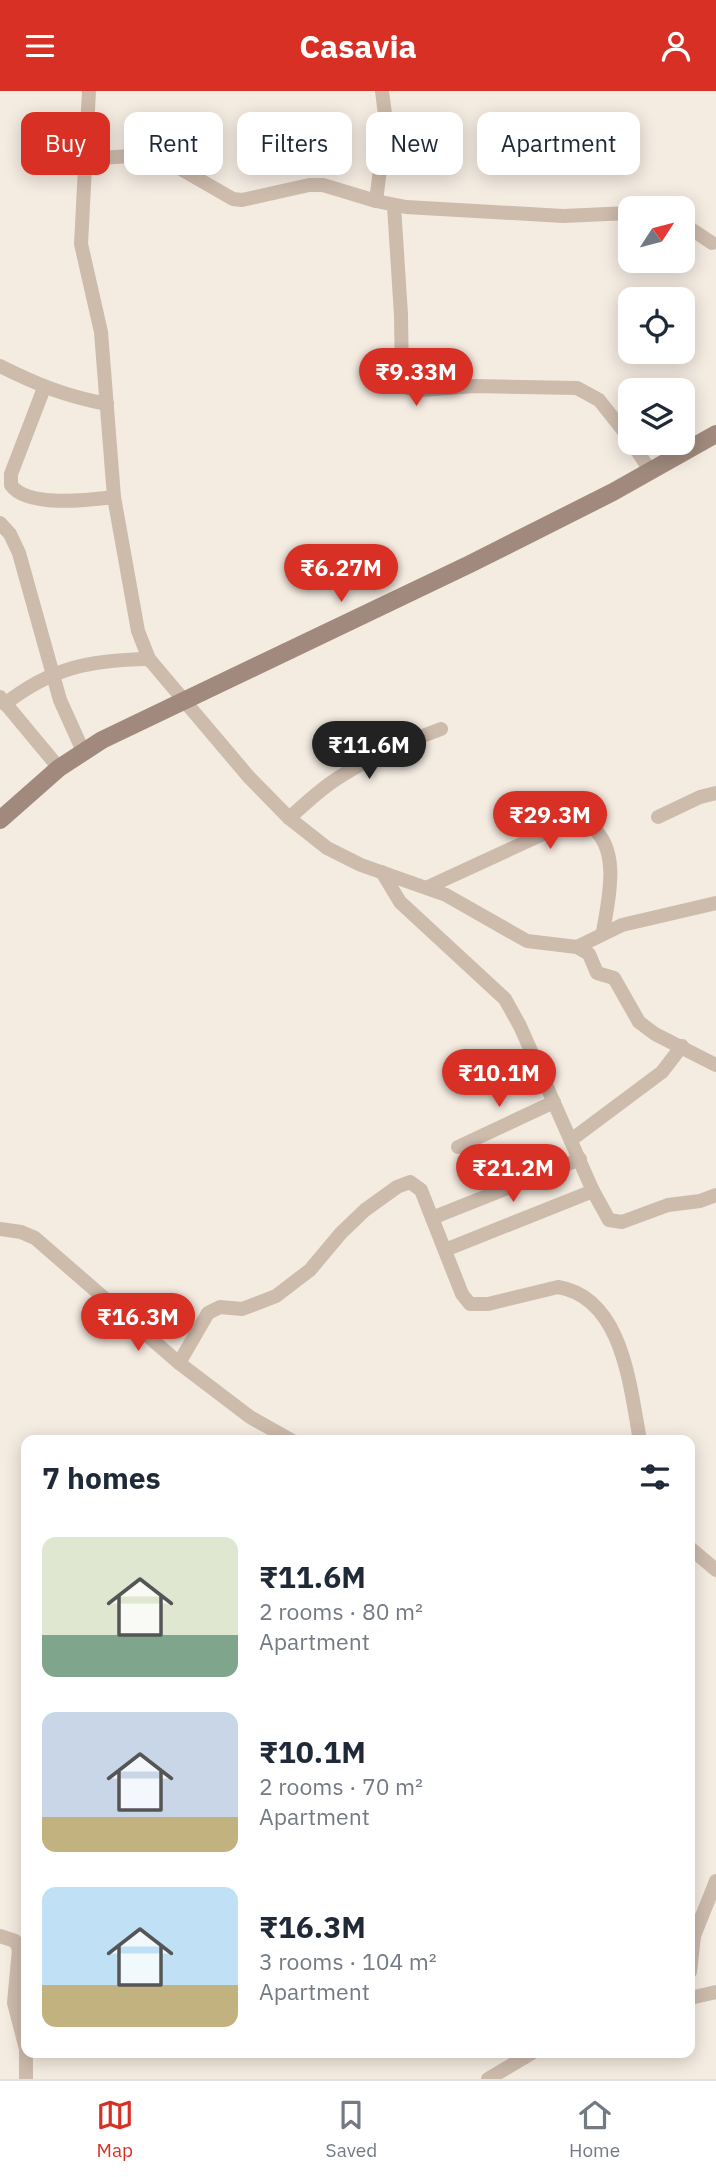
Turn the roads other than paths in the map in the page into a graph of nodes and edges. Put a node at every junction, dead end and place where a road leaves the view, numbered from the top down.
1 (89, 91) edge
2 (382, 91) edge
3 (88, 112) edge
4 (110, 158) edge
5 (85, 175) edge
6 (376, 201) junction
7 (394, 206) junction
8 (618, 214) edge
9 (695, 232) edge
10 (712, 243) dead end
11 (0, 366) edge
12 (44, 388) junction
13 (107, 404) junction
14 (618, 423) edge
15 (716, 434) edge
16 (640, 455) edge
17 (651, 472) junction
18 (114, 497) junction
19 (0, 523) edge
20 (149, 659) junction
21 (52, 675) junction
22 (3, 700) edge
23 (184, 701) junction
24 (441, 729) dead end
25 (83, 751) junction
26 (58, 768) junction
27 (716, 793) edge
28 (658, 817) dead end
29 (289, 818) junction
30 (0, 820) edge
31 (382, 872) junction
32 (428, 887) junction
33 (716, 902) edge
34 (603, 932) junction
35 (577, 947) junction
36 (682, 1045) junction
37 (716, 1065) edge
38 (554, 1102) junction
39 (571, 1140) junction
40 (458, 1147) dead end
41 (580, 1159) junction
42 (593, 1191) junction
43 (716, 1195) edge
44 (432, 1218) junction
45 (0, 1229) edge
46 (445, 1250) junction
47 (179, 1363) junction
48 (282, 1435) edge
49 (639, 1435) edge
50 (695, 1551) edge
51 (716, 1570) edge
52 (716, 1881) edge
53 (695, 1934) edge
54 (0, 1936) edge
55 (716, 1992) edge
56 (695, 1997) edge
57 (21, 2030) edge
58 (26, 2058) edge
59 (523, 2058) edge
60 (26, 2079) edge
61 (488, 2079) edge

1 - 3 street
2 - 6 street
4 - 6 street
5 - 13 street
6 - 7 street
7 - 8 street
7 - 14 street
9 - 10 street
11 - 12 street
12 - 13 street
12 - 18 street
13 - 18 street
15 - 17 main road
16 - 17 street
17 - 23 main road
18 - 20 street
19 - 21 street
20 - 21 street
20 - 23 street
21 - 22 street
21 - 25 street
22 - 26 street
23 - 25 main road
23 - 29 street
24 - 29 street
25 - 26 main road
26 - 30 main road
27 - 28 street
29 - 31 street
31 - 32 street
31 - 38 street
32 - 34 street
32 - 35 street
33 - 34 street
34 - 35 street
35 - 36 street
36 - 37 street
36 - 39 street
38 - 39 street
38 - 40 street
39 - 41 street
41 - 42 street
41 - 44 street
42 - 43 street
42 - 46 street
44 - 46 street
44 - 47 street
45 - 47 street
46 - 49 street
47 - 48 street
50 - 51 street
52 - 53 street
54 - 57 street
55 - 56 street
58 - 60 street
59 - 61 street

